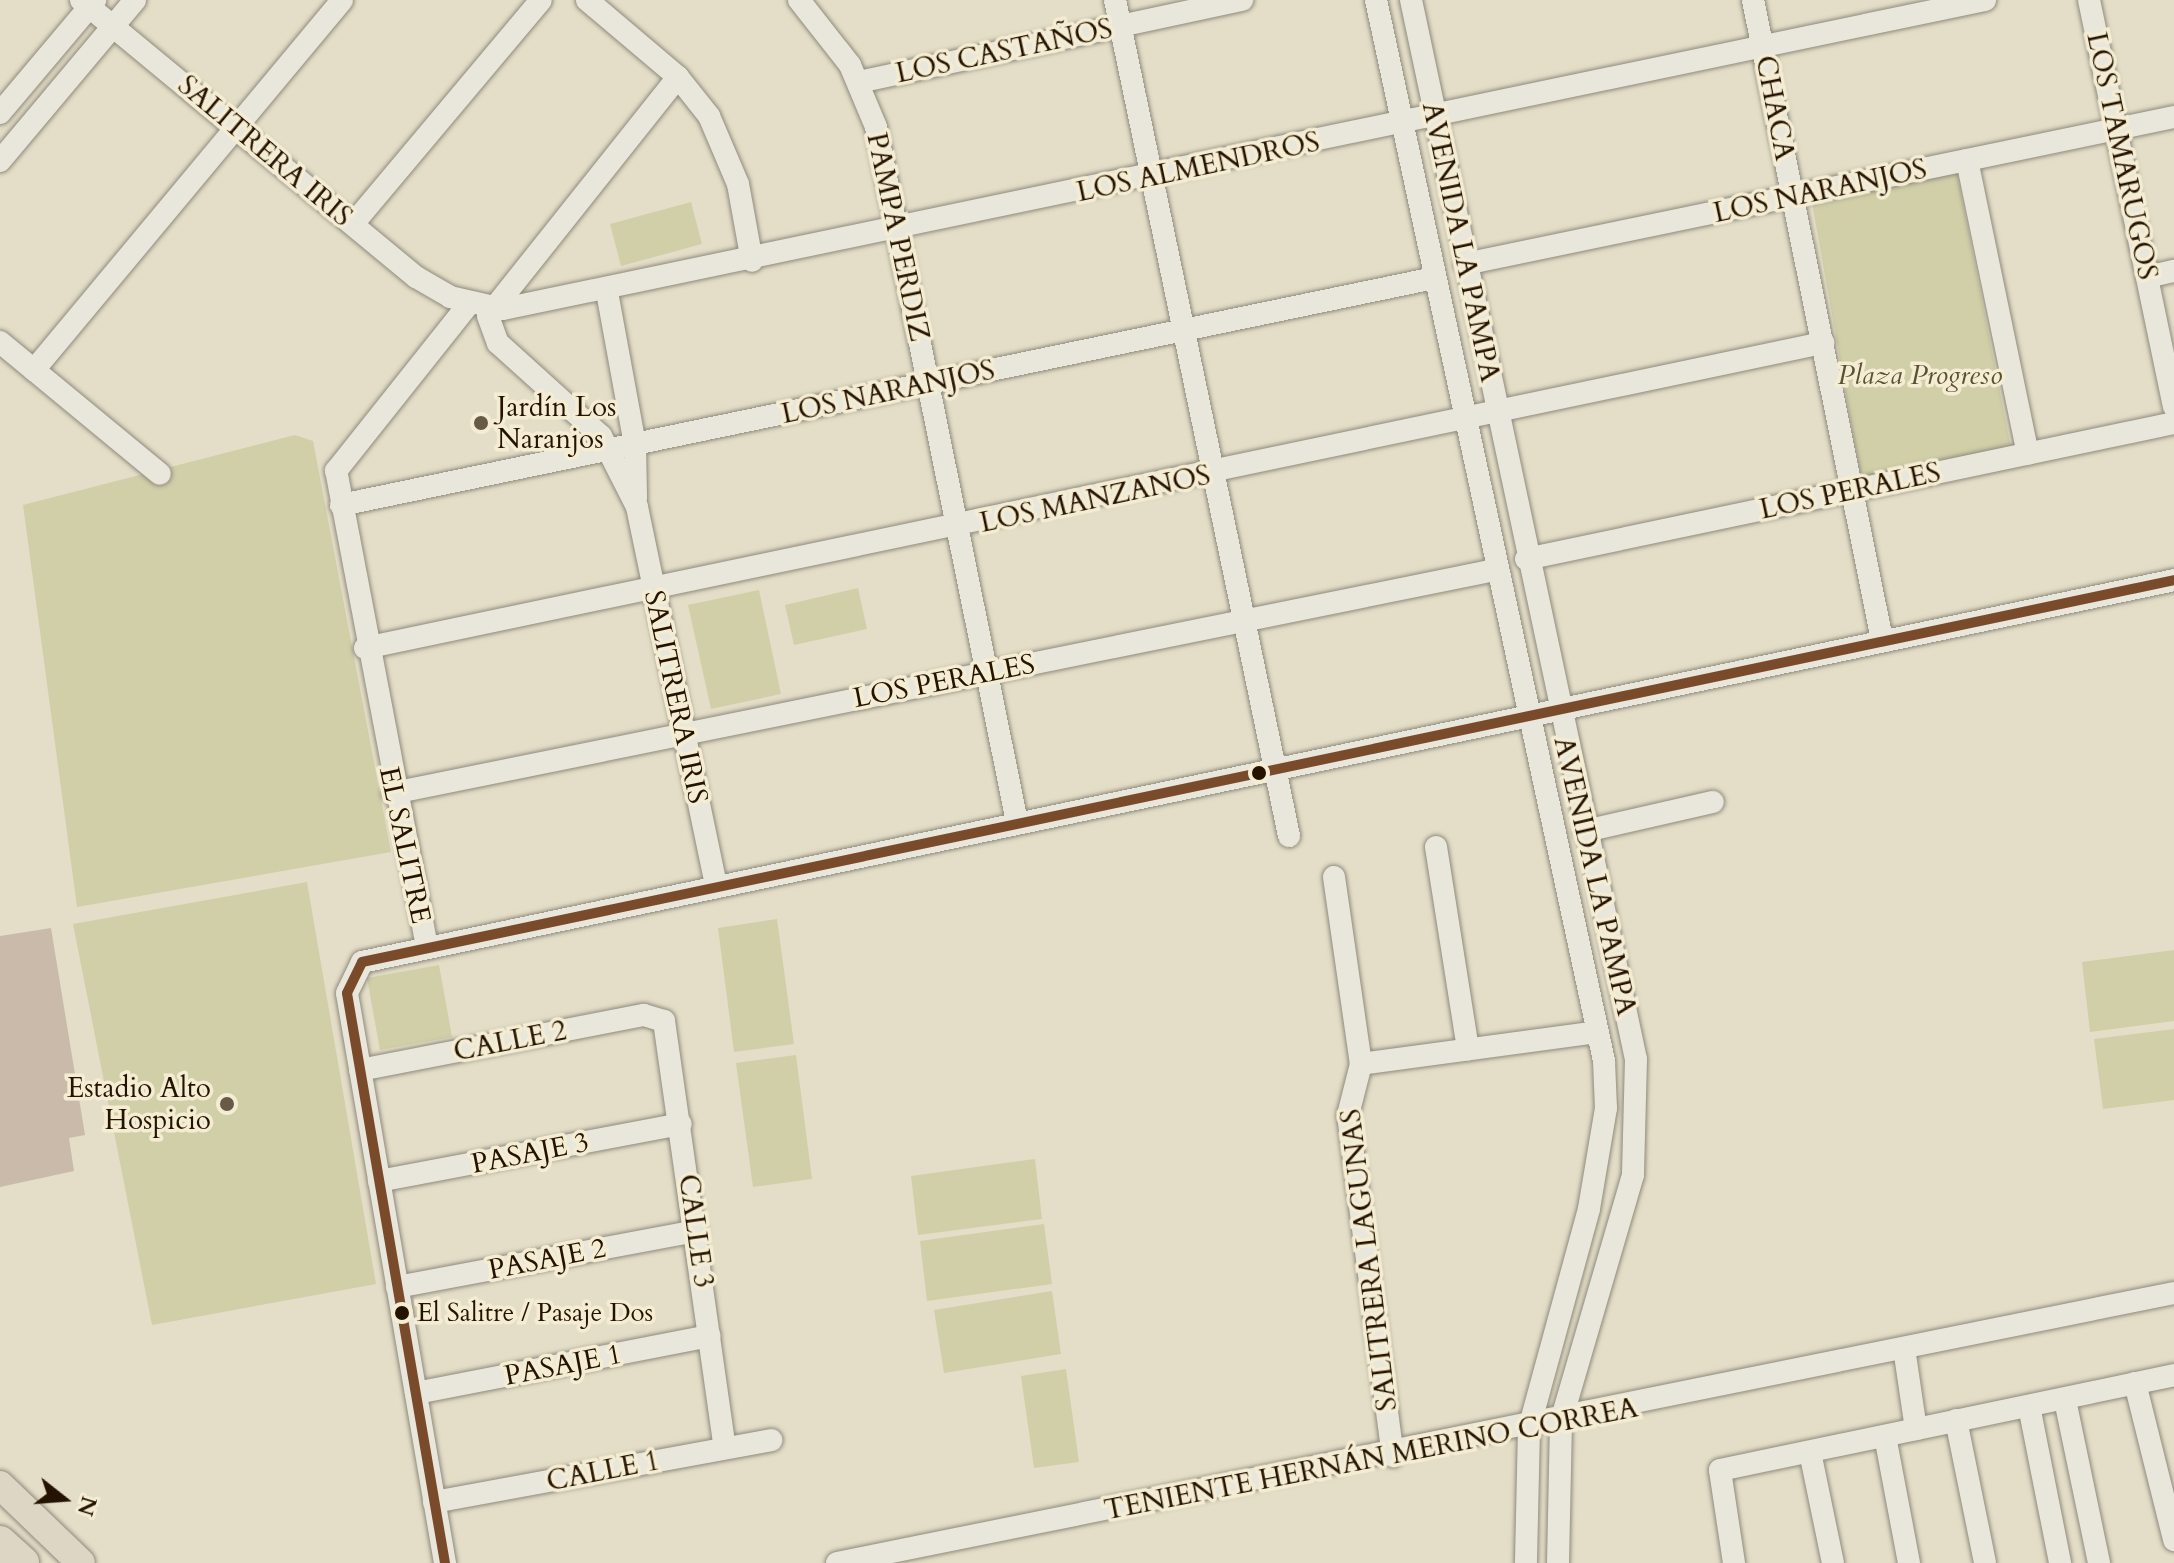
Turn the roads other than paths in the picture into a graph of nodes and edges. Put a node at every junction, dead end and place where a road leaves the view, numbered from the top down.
1 (135, 0) edge
2 (342, 0) edge
3 (541, 0) edge
4 (587, 0) edge
5 (799, 0) edge
6 (1115, 0) edge
7 (1242, 0) edge
8 (1376, 0) edge
9 (1411, 0) edge
10 (1753, 0) edge
11 (1985, 0) edge
12 (2089, 0) edge
13 (89, 2) edge
14 (113, 26) junction
15 (1121, 26) junction
16 (1763, 47) junction
17 (678, 77) junction
18 (859, 82) junction
19 (0, 113) edge
20 (1435, 117) junction
21 (2174, 117) edge
22 (1402, 124) junction
23 (236, 128) junction
24 (2116, 129) junction
25 (1967, 160) junction
26 (0, 161) edge
27 (1152, 177) junction
28 (1793, 196) junction
29 (353, 224) junction
30 (897, 231) junction
31 (752, 261) junction
32 (1465, 264) junction
33 (2174, 271) edge
34 (2147, 277) junction
35 (1434, 278) junction
36 (607, 292) junction
37 (478, 306) junction
38 (1184, 330) junction
39 (0, 342) edge
40 (1823, 343) junction
41 (34, 370) junction
42 (928, 383) junction
43 (2174, 406) edge
44 (1496, 409) junction
45 (2174, 423) edge
46 (1464, 424) junction
47 (635, 444) junction
48 (610, 450) junction
49 (2028, 454) junction
50 (160, 474) dead end
51 (1214, 475) junction
52 (1852, 490) junction
53 (341, 505) junction
54 (637, 507) junction
55 (957, 527) junction
56 (1526, 559) junction
57 (1495, 570) junction
58 (2174, 580) edge
59 (653, 590) junction
60 (1244, 620) junction
61 (1882, 640) junction
62 (365, 648) junction
63 (987, 673) junction
64 (1557, 708) junction
65 (1525, 715) junction
66 (684, 734) junction
67 (1275, 768) junction
68 (393, 793) junction
69 (1713, 802) dead end
70 (1017, 822) junction
71 (1585, 831) junction
72 (1289, 836) dead end
73 (1436, 847) dead end
74 (1334, 877) dead end
75 (716, 886) junction
76 (427, 947) junction
77 (660, 1018) joint
78 (1597, 1032) junction
79 (1468, 1049) junction
80 (1361, 1064) junction
81 (360, 1070) junction
82 (681, 1124) junction
83 (379, 1181) junction
84 (696, 1231) junction
85 (397, 1287) junction
86 (2174, 1293) edge
87 (710, 1336) junction
88 (1904, 1348) junction
89 (2174, 1375) edge
90 (2135, 1383) junction
91 (416, 1393) junction
92 (2065, 1400) junction
93 (2029, 1406) junction
94 (1956, 1420) junction
95 (1561, 1421) junction
96 (1529, 1428) junction
97 (1916, 1429) junction
98 (1885, 1436) junction
99 (771, 1440) dead end
100 (725, 1448) junction
101 (1810, 1452) junction
102 (1393, 1456) junction
103 (0, 1485) edge
104 (434, 1502) junction
105 (2174, 1540) edge
106 (0, 1542) edge
107 (1985, 1562) edge
108 (23, 1563) edge
109 (81, 1563) edge
110 (445, 1563) edge
111 (837, 1563) edge
112 (1526, 1563) edge
113 (1558, 1563) edge
114 (1734, 1563) edge
115 (1833, 1563) edge
116 (1909, 1563) edge
117 (2060, 1563) edge
118 (2099, 1563) edge

1 - 14 street
2 - 23 street
3 - 29 street
4 - 17 street
5 - 18 street, PAMPA PERDIZ
6 - 15 street
7 - 15 street, LOS CASTAÑOS
8 - 22 street, AVENIDA LA PAMPA
9 - 20 street, AVENIDA LA PAMPA
10 - 16 street, CHACA
11 - 16 street, LOS ALMENDROS
12 - 24 street, LOS TAMARUGOS
13 - 14 street
13 - 19 street
14 - 23 street, SALITRERA IRIS
14 - 26 street
15 - 18 street, LOS CASTAÑOS
15 - 27 street
16 - 20 street, LOS ALMENDROS
16 - 28 street, CHACA
17 - 31 street
17 - 37 street, EL SALITRE
18 - 30 street, PAMPA PERDIZ
20 - 22 street, LOS ALMENDROS
20 - 32 street, AVENIDA LA PAMPA
21 - 24 street, LOS NARANJOS
22 - 27 street, LOS ALMENDROS
22 - 35 street, AVENIDA LA PAMPA
23 - 29 street, SALITRERA IRIS
23 - 41 street
24 - 25 street, LOS NARANJOS
24 - 34 street, LOS TAMARUGOS
25 - 28 street, LOS NARANJOS
25 - 49 street
27 - 30 street, LOS ALMENDROS
27 - 38 street
28 - 32 street, LOS NARANJOS
28 - 40 street, CHACA
29 - 37 street, SALITRERA IRIS
30 - 31 street, LOS ALMENDROS
30 - 42 street, PAMPA PERDIZ
31 - 36 street, LOS ALMENDROS
32 - 44 street, AVENIDA LA PAMPA
33 - 34 street
34 - 43 street, LOS TAMARUGOS
35 - 38 street, LOS NARANJOS
35 - 46 street, AVENIDA LA PAMPA
36 - 37 street, LOS ALMENDROS
36 - 47 street, SALITRERA IRIS
37 - 48 street, SALITRERA IRIS
37 - 53 street, EL SALITRE
38 - 42 street, LOS NARANJOS
38 - 51 street
39 - 41 street
40 - 44 street, LOS MANZANOS
40 - 52 street, CHACA
41 - 50 street
42 - 47 street, LOS NARANJOS
42 - 55 street, PAMPA PERDIZ
44 - 46 street, LOS MANZANOS
44 - 56 street, AVENIDA LA PAMPA
45 - 49 street, LOS PERALES
46 - 51 street, LOS MANZANOS
46 - 57 street, AVENIDA LA PAMPA
47 - 48 street, LOS NARANJOS
47 - 54 street, SALITRERA IRIS
48 - 53 street, LOS NARANJOS
48 - 54 street, SALITRERA IRIS
49 - 52 street, LOS PERALES
51 - 55 street, LOS MANZANOS
51 - 60 street
52 - 56 street, LOS PERALES
52 - 61 street, CHACA
53 - 62 street, EL SALITRE
54 - 59 street, SALITRERA IRIS
55 - 59 street, LOS MANZANOS
55 - 63 street, PAMPA PERDIZ
56 - 64 street, AVENIDA LA PAMPA
57 - 60 street, LOS PERALES
57 - 65 street, AVENIDA LA PAMPA
58 - 61 street
59 - 62 street, LOS MANZANOS
59 - 66 street, SALITRERA IRIS
60 - 63 street, LOS PERALES
60 - 67 street
61 - 64 street
62 - 68 street, EL SALITRE
63 - 66 street, LOS PERALES
63 - 70 street, PAMPA PERDIZ
64 - 65 street
64 - 71 street, AVENIDA LA PAMPA
65 - 67 street
65 - 78 street, AVENIDA LA PAMPA
66 - 68 street, LOS PERALES
66 - 75 street, SALITRERA IRIS
67 - 70 street
67 - 72 street
68 - 76 street, EL SALITRE
69 - 71 street
70 - 75 street
71 - 95 street, AVENIDA LA PAMPA
73 - 79 street
74 - 80 street, SALITRERA LAGUNAS
75 - 76 street
76 - 81 street, EL SALITRE
77 - 81 street, CALLE 2
77 - 82 street, CALLE 3
78 - 79 street
78 - 96 street, AVENIDA LA PAMPA
79 - 80 street
80 - 102 street, SALITRERA LAGUNAS
81 - 83 street, EL SALITRE
82 - 83 street, PASAJE 3
82 - 84 street, CALLE 3
83 - 85 street, EL SALITRE
84 - 85 street, PASAJE 2
84 - 87 street, CALLE 3
85 - 91 street, EL SALITRE
86 - 88 street, TENIENTE HERNÁN MERINO CORREA
87 - 91 street, PASAJE 1
87 - 100 street, CALLE 3
88 - 95 street, TENIENTE HERNÁN MERINO CORREA
88 - 97 street
89 - 90 street
90 - 92 street
90 - 105 street
91 - 104 street, EL SALITRE
92 - 93 street
92 - 118 street
93 - 94 street
93 - 117 street
94 - 97 street
94 - 107 street
95 - 96 street, TENIENTE HERNÁN MERINO CORREA
95 - 113 street, AVENIDA LA PAMPA
96 - 102 street, TENIENTE HERNÁN MERINO CORREA
96 - 112 street, AVENIDA LA PAMPA
97 - 98 street
98 - 101 street
98 - 116 street
99 - 100 street, CALLE 1
100 - 104 street, CALLE 1
101 - 114 street
101 - 115 street
102 - 111 street, TENIENTE HERNÁN MERINO CORREA
103 - 109 main road
104 - 110 street, EL SALITRE
106 - 108 highway

